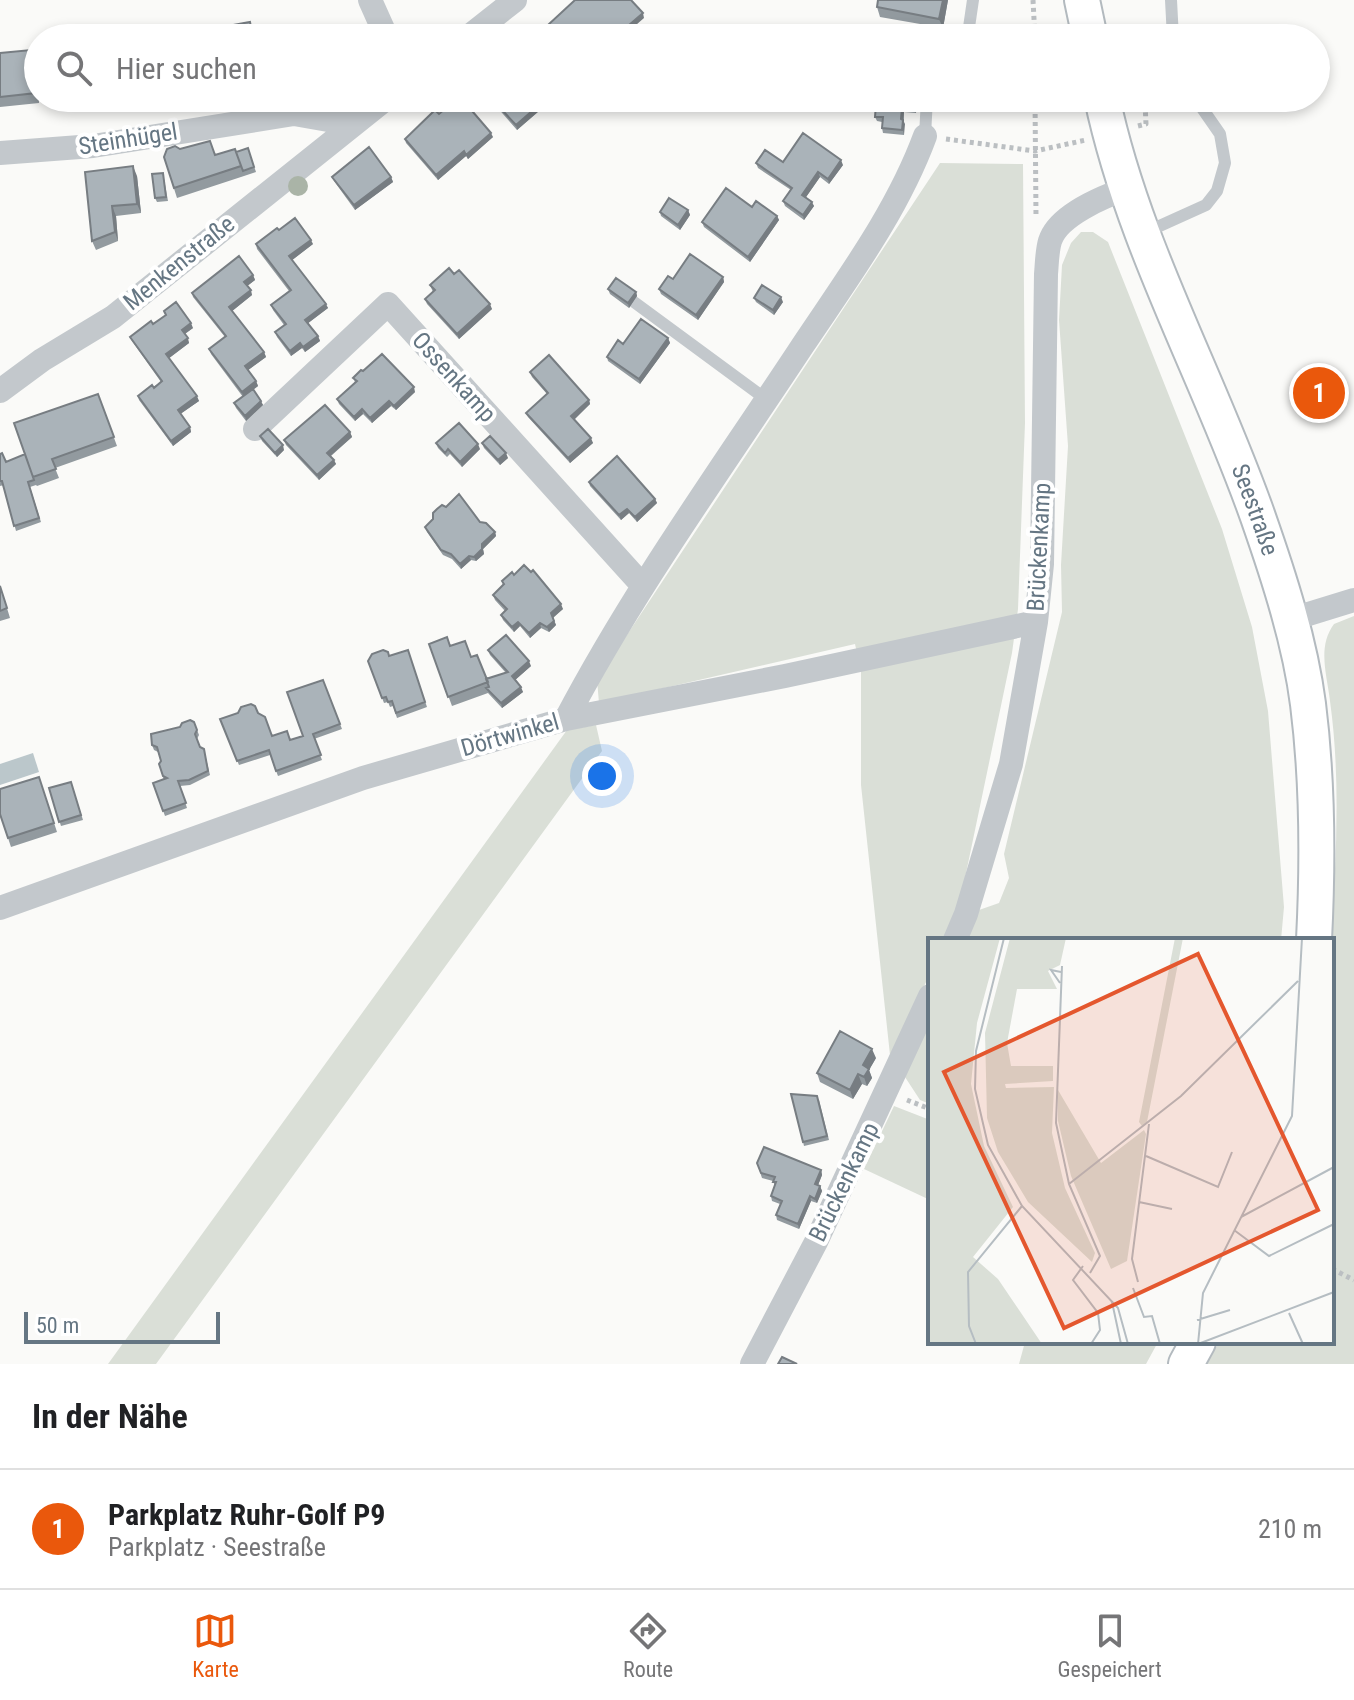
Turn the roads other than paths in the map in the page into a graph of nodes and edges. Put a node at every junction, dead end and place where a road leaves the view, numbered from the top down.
1 (370, 0) edge
2 (515, 0) edge
3 (973, 0) edge
4 (1171, 0) edge
5 (381, 24) edge
6 (485, 24) edge
7 (969, 24) edge
8 (1172, 24) edge
9 (368, 112) edge
10 (926, 112) edge
11 (1106, 112) edge
12 (1205, 112) edge
13 (351, 124) junction
14 (925, 136) joint
15 (0, 153) edge
16 (1128, 188) junction
17 (1143, 234) junction
18 (634, 302) edge
19 (0, 391) edge
20 (767, 400) junction
21 (255, 429) dead end
22 (643, 586) junction
23 (1354, 600) edge
24 (1289, 620) junction
25 (1036, 622) junction
26 (566, 719) junction
27 (0, 908) edge
28 (956, 938) edge
29 (1314, 938) edge
30 (928, 1000) edge
31 (1197, 1344) edge
32 (752, 1364) edge
33 (1186, 1364) edge

1 - 5 street
2 - 6 street
3 - 7 lane
4 - 8 lane
9 - 13 street, Menkenstraße
10 - 14 lane
11 - 16 main road, Seestraße
12 - 17 lane
13 - 15 street, Steinhügel
13 - 19 street, Menkenstraße
14 - 20 street
16 - 17 main road, Seestraße
16 - 25 street, Brückenkamp
17 - 24 main road, Seestraße
18 - 20 lane
20 - 22 street
21 - 22 street, Ossenkamp
22 - 26 street
23 - 24 street
24 - 29 main road, Seestraße
25 - 26 street, Dörtwinkel
25 - 28 street, Brückenkamp
26 - 27 street, Dörtwinkel
30 - 32 street, Brückenkamp
31 - 33 main road

